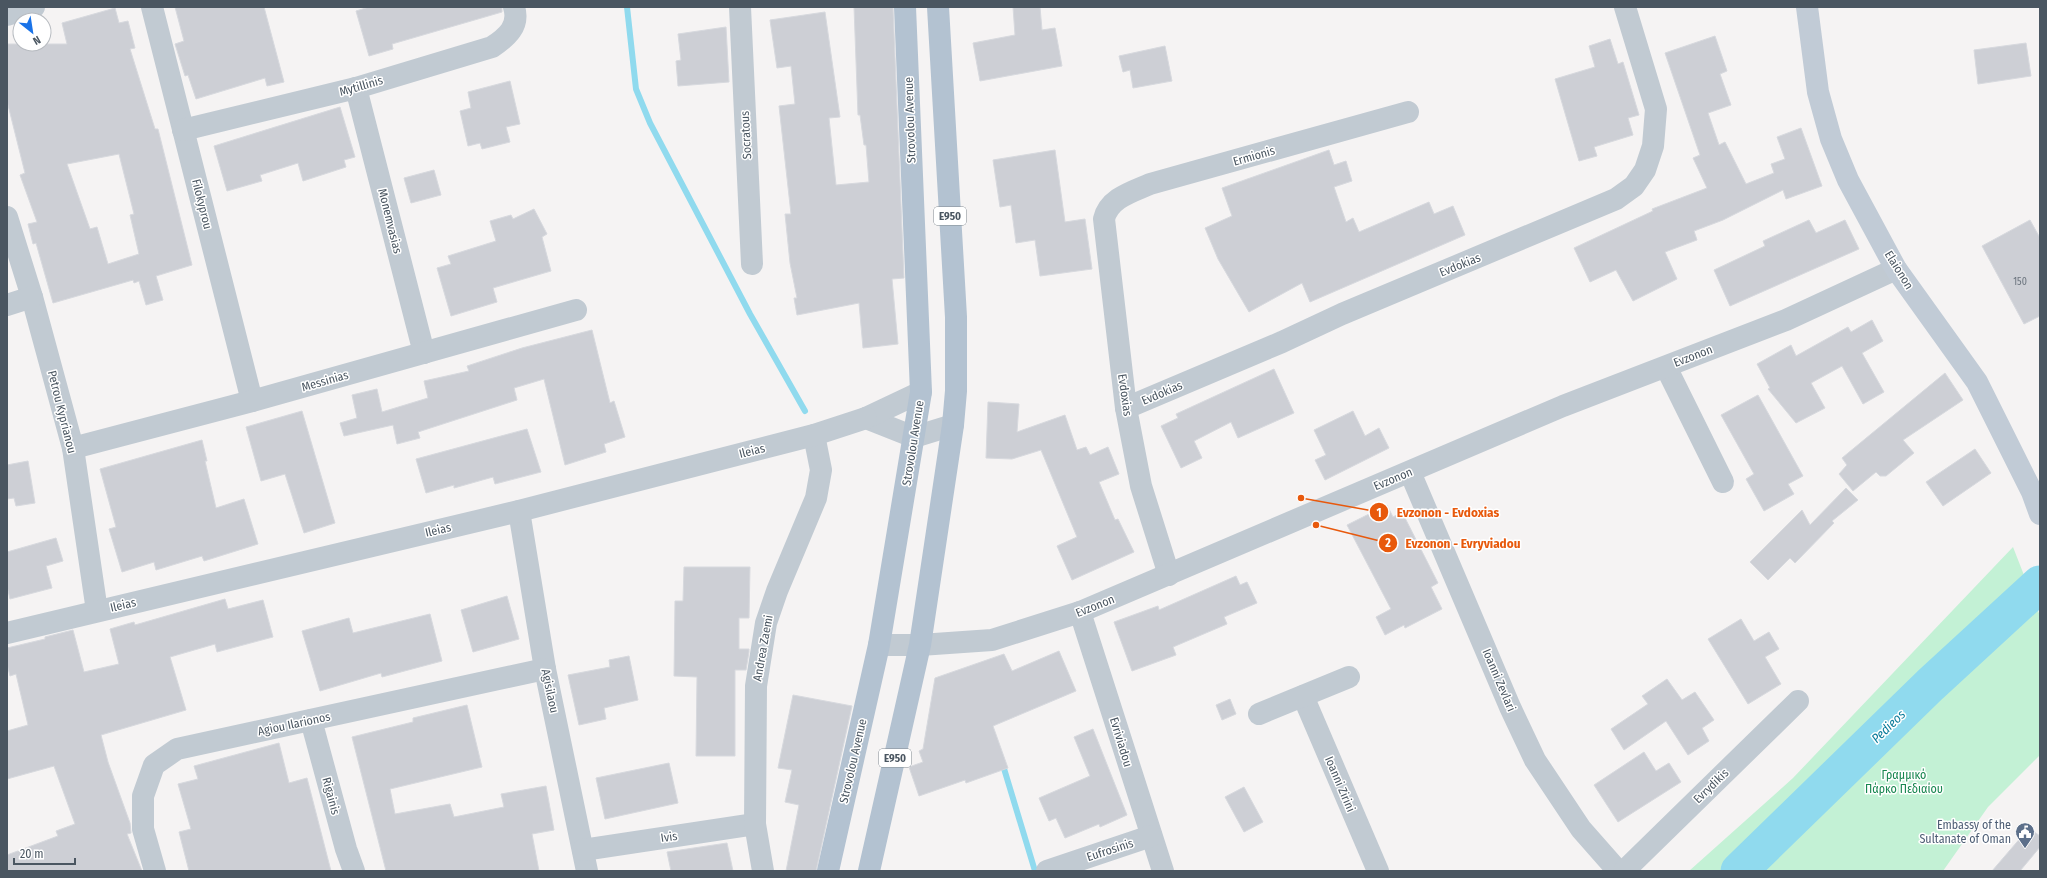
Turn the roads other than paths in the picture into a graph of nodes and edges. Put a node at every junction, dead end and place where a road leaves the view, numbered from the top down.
1 (34, 7) edge
2 (152, 7) edge
3 (740, 7) edge
4 (905, 7) edge
5 (938, 7) edge
6 (1807, 7) edge
7 (515, 9) edge
8 (7, 15) edge
9 (1628, 15) edge
10 (356, 88) junction
11 (1408, 112) dead end
12 (183, 130) junction
13 (1106, 210) joint
14 (7, 217) edge
15 (752, 264) dead end
16 (1896, 268) junction
17 (32, 298) junction
18 (7, 305) edge
19 (576, 310) dead end
20 (424, 353) junction
21 (1666, 366) junction
22 (921, 392) junction
23 (252, 401) junction
24 (1126, 408) junction
25 (866, 418) junction
26 (953, 425) junction
27 (814, 435) junction
28 (914, 438) junction
29 (73, 448) junction
30 (1410, 472) junction
31 (1723, 482) dead end
32 (519, 511) junction
33 (2040, 514) edge
34 (1169, 575) junction
35 (98, 611) junction
36 (1080, 612) junction
37 (7, 633) edge
38 (879, 645) junction
39 (920, 645) junction
40 (545, 669) junction
41 (1349, 677) dead end
42 (1303, 696) junction
43 (1798, 701) dead end
44 (1259, 714) dead end
45 (311, 720) junction
46 (755, 824) junction
47 (1151, 836) junction
48 (584, 850) junction
49 (155, 871) edge
50 (354, 871) edge
51 (587, 871) edge
52 (763, 871) edge
53 (828, 871) edge
54 (868, 871) edge
55 (1047, 871) edge
56 (1163, 871) edge
57 (1378, 871) edge
58 (1618, 871) edge
59 (1624, 871) edge

1 - 8 street
2 - 12 street, Filokyprou
3 - 15 street, Socratous
4 - 22 main road, Strovolou Avenue
5 - 26 main road, E950
6 - 16 main road, Elaionon
7 - 10 street, Mytillinis
9 - 24 street, Evdokias
10 - 12 street, Mytillinis
10 - 20 street, Monemvasias
11 - 13 street, Ermionis
12 - 23 street, Filokyprou
13 - 24 street, Evdoxias
14 - 17 street, Petrou Kyprianou
16 - 21 street, Evzonon
16 - 33 main road, Elaionon
17 - 18 street
17 - 29 street, Petrou Kyprianou
19 - 20 street, Messinias
20 - 23 street, Messinias
21 - 30 street, Evzonon
21 - 31 street
22 - 25 street, Ileias
22 - 28 main road, Strovolou Avenue
23 - 29 street, Messinias
24 - 34 street, Evdoxias
25 - 27 street, Ileias
25 - 28 street
26 - 28 street
26 - 39 main road, E950
27 - 32 street, Ileias
27 - 46 street, Andrea Zaemi
28 - 38 main road, Strovolou Avenue
29 - 35 street, Petrou Kyprianou
30 - 34 street, Evzonon
30 - 58 street, Ioanni Zevlari
32 - 35 street, Ileias
32 - 40 street, Agisilaou
34 - 36 street, Evzonon
35 - 37 street, Ileias
36 - 39 street, Evzonon
36 - 47 street, Evriviadou
38 - 39 street, Evzonon
38 - 53 main road, Strovolou Avenue
39 - 54 main road, E950
40 - 45 street, Agiou Ilarionos
40 - 48 street, Agisilaou
41 - 42 street
42 - 44 street
42 - 57 street, Ioanni Zirini
43 - 59 street, Evrydikis
45 - 49 street, Agiou Ilarionos
45 - 50 street, Rigainis
46 - 48 street, Ivis
46 - 52 street, Andrea Zaemi
47 - 55 street, Eufrosinis
47 - 56 street, Evriviadou
48 - 51 street, Agisilaou

